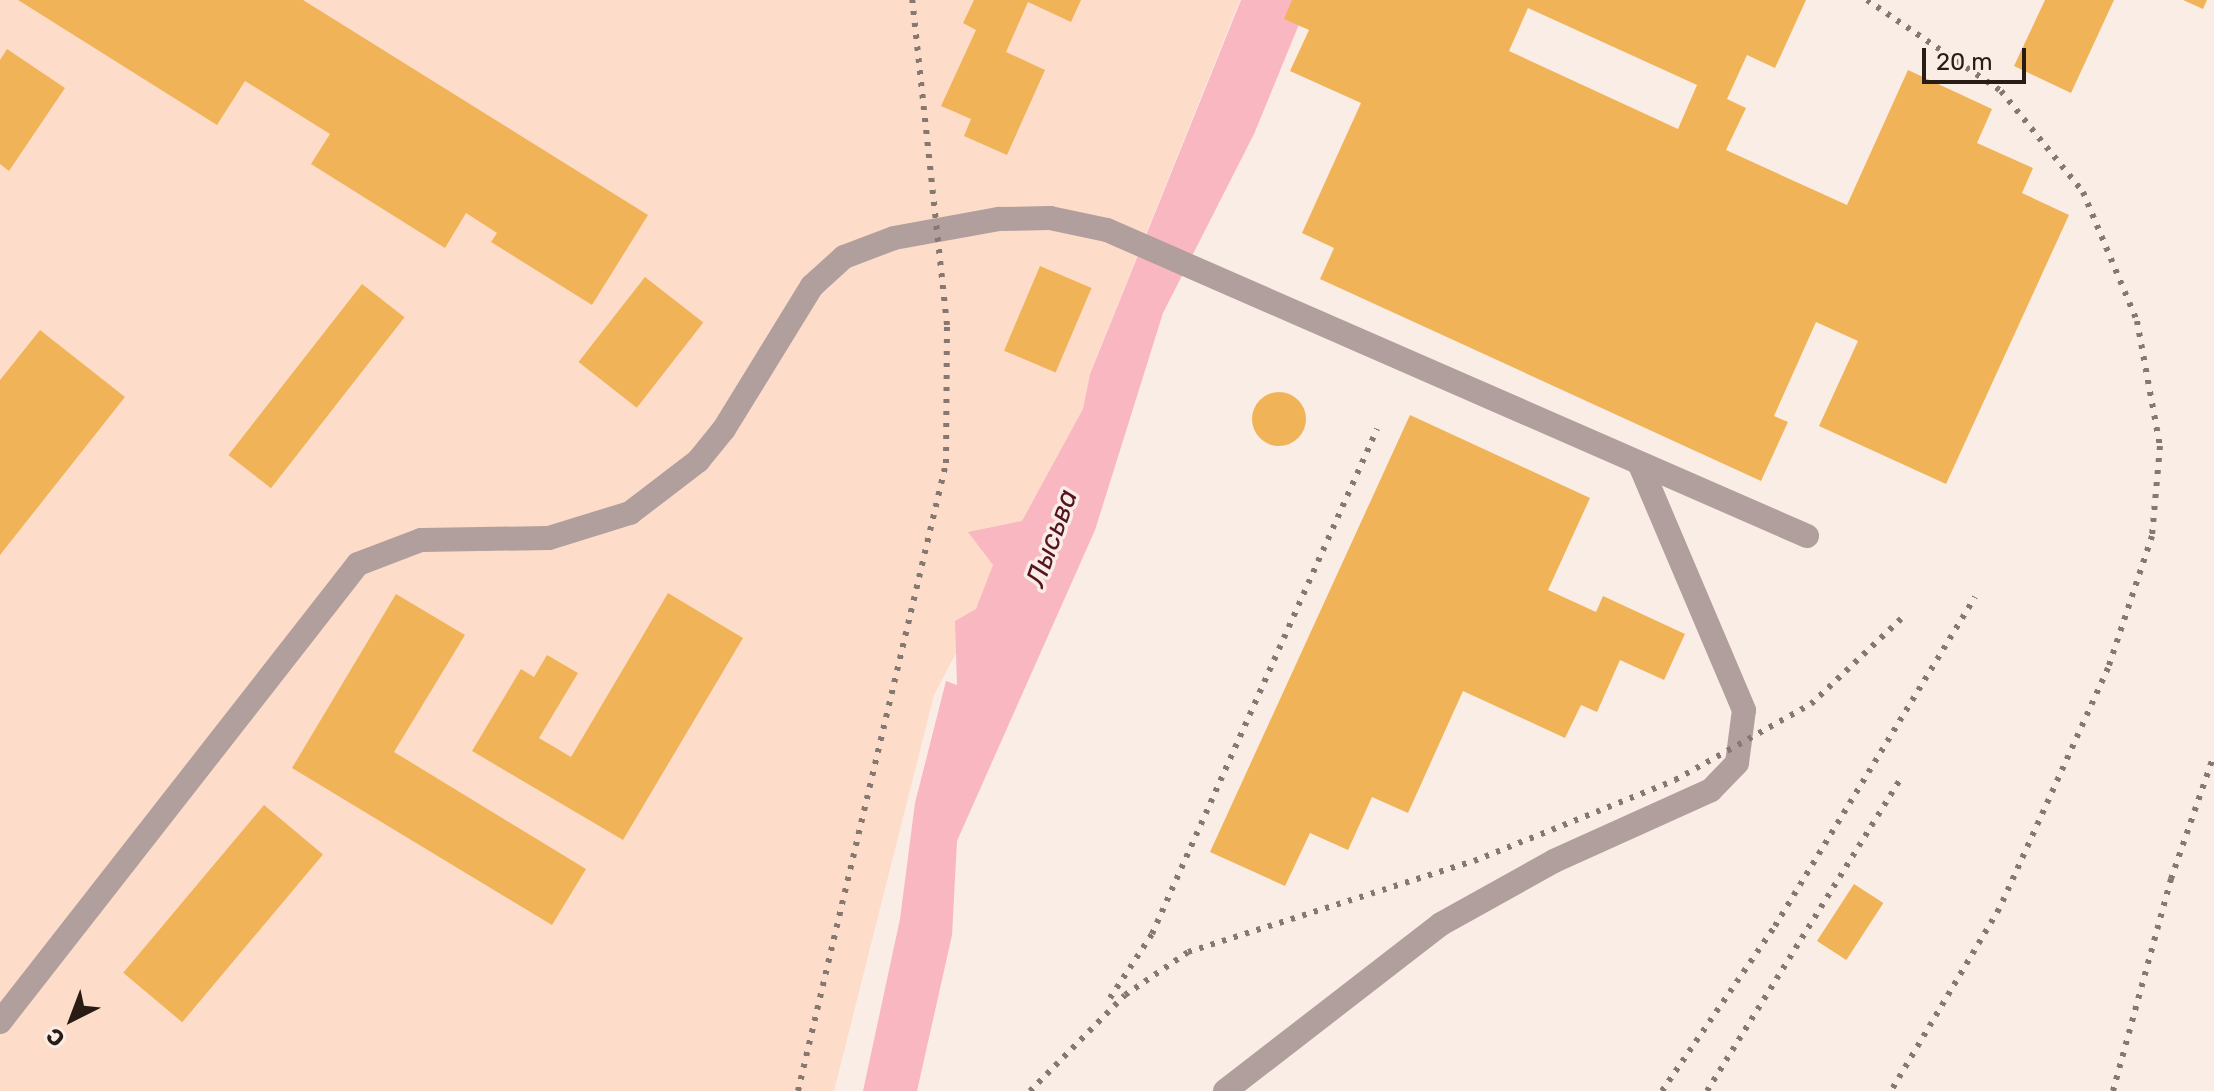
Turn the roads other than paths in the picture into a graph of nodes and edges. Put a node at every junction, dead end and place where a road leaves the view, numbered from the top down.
1 (1639, 463) junction
2 (1807, 536) dead end
3 (0, 1022) edge
4 (1225, 1091) edge

1 - 2 lane
1 - 3 lane
1 - 4 lane

